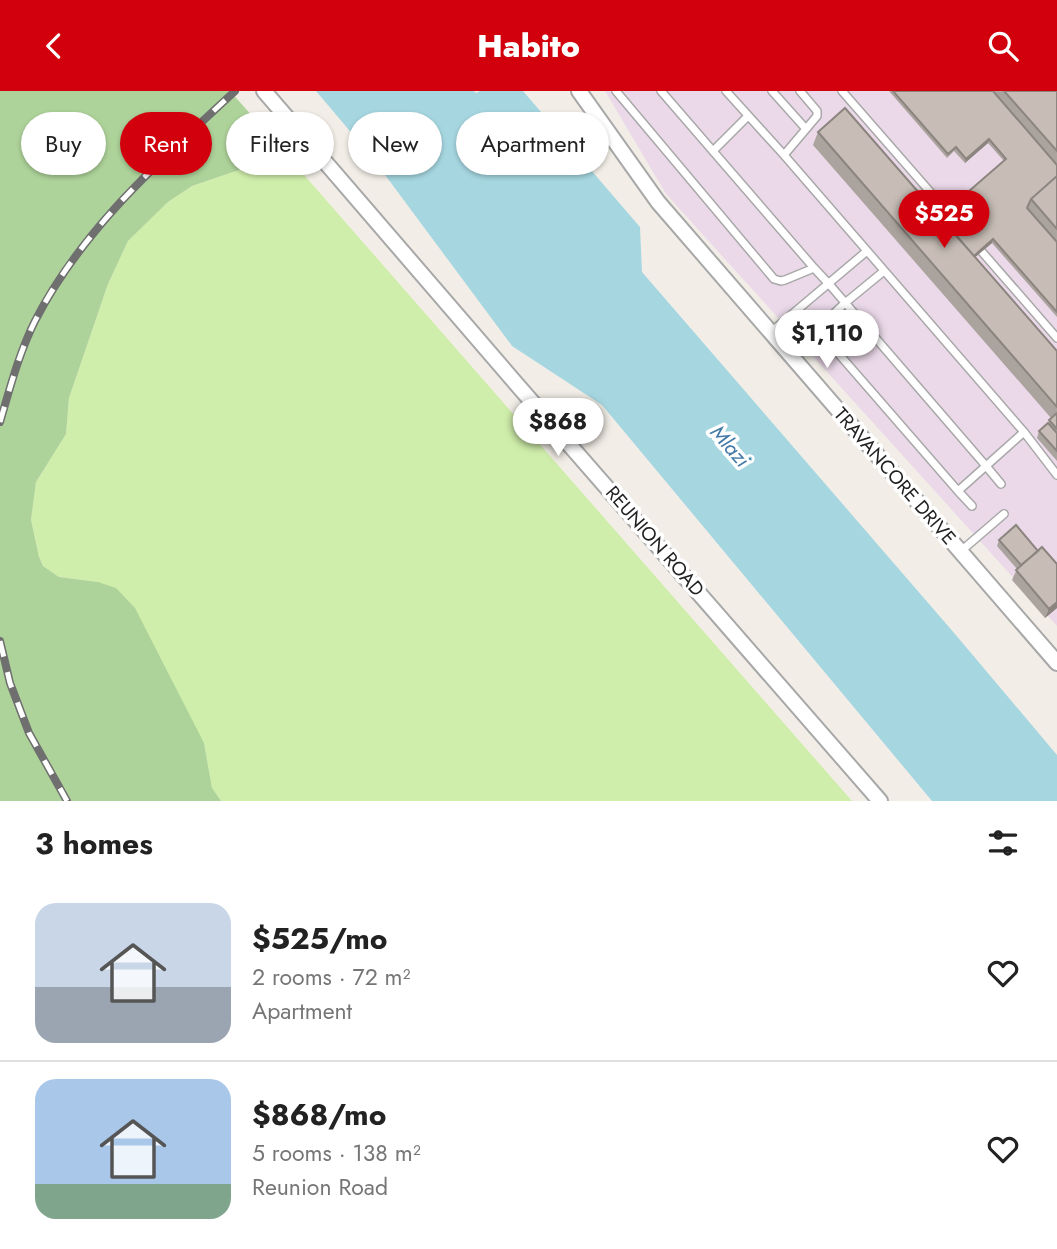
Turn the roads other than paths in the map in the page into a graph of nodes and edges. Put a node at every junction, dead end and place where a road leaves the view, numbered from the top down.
1 (264, 91) edge
2 (579, 91) edge
3 (616, 91) edge
4 (661, 91) edge
5 (726, 91) edge
6 (772, 91) edge
7 (800, 91) edge
8 (842, 91) edge
9 (748, 116) junction
10 (806, 129) junction
11 (713, 151) junction
12 (784, 155) junction
13 (867, 251) junction
14 (814, 268) junction
15 (884, 271) junction
16 (829, 284) junction
17 (845, 303) junction
18 (855, 314) junction
19 (771, 333) junction
20 (1057, 338) edge
21 (790, 355) junction
22 (1024, 432) junction
23 (986, 466) junction
24 (1057, 475) edge
25 (1001, 484) dead end
26 (958, 491) junction
27 (972, 506) dead end
28 (1004, 514) dead end
29 (960, 551) junction
30 (1057, 663) edge
31 (880, 801) edge

1 - 31 street, REUNION ROAD
2 - 19 street, TRAVANCORE DRIVE
3 - 14 lane
4 - 11 lane
5 - 9 lane
6 - 10 lane
7 - 10 lane
8 - 20 lane
9 - 11 lane
9 - 12 lane
10 - 12 lane
11 - 14 lane
12 - 13 lane
13 - 15 lane
13 - 16 lane
14 - 16 lane
15 - 17 lane
15 - 22 lane
16 - 17 lane
16 - 19 lane
17 - 18 lane
17 - 21 lane
18 - 23 lane
18 - 26 lane
19 - 21 street, TRAVANCORE DRIVE
21 - 29 street, TRAVANCORE DRIVE
22 - 23 lane
22 - 24 lane
23 - 25 lane
23 - 26 lane
26 - 27 lane
28 - 29 lane
29 - 30 street, TRAVANCORE DRIVE

